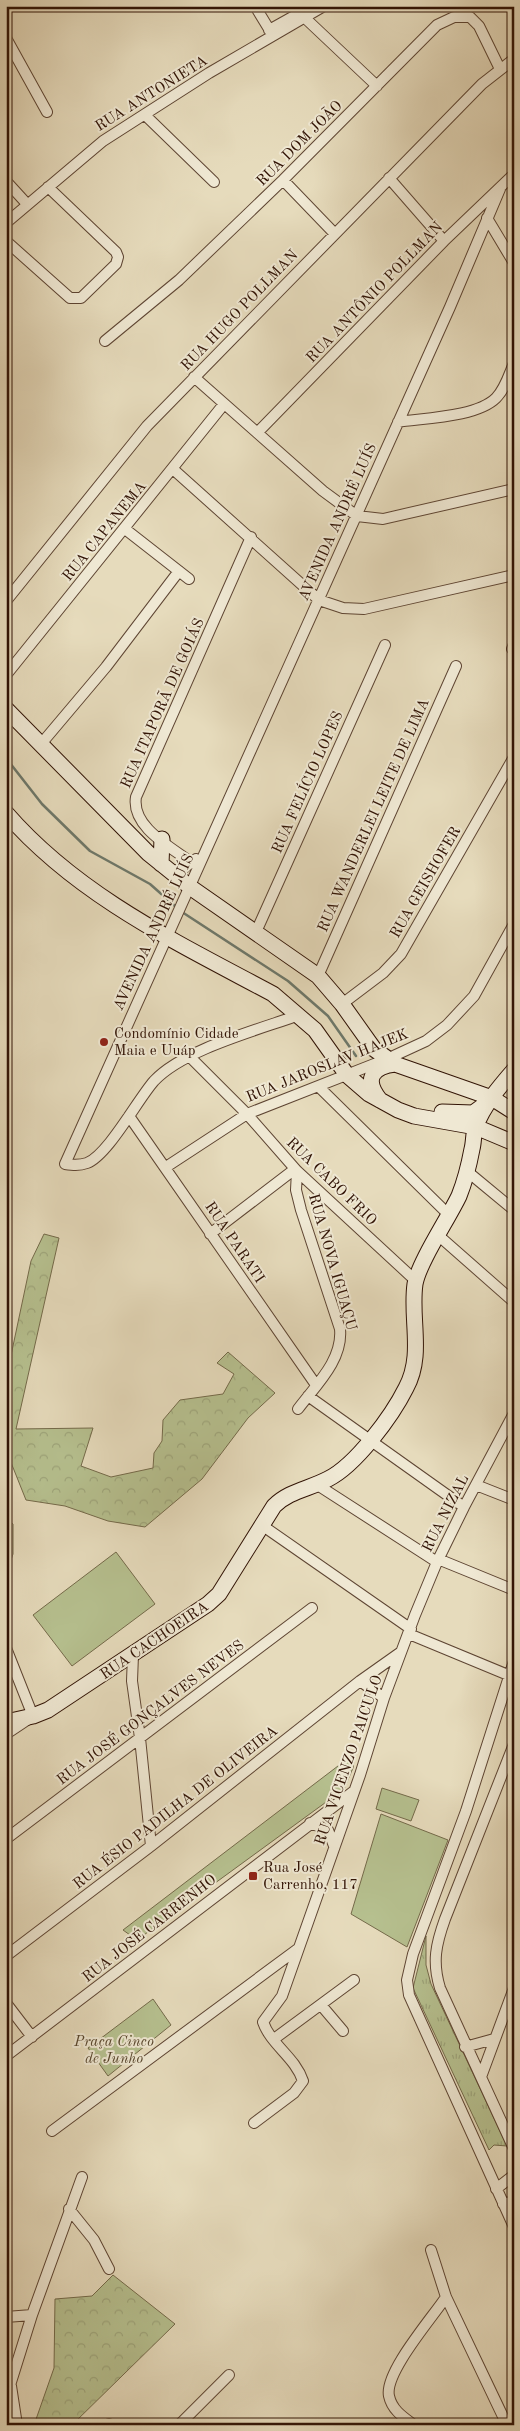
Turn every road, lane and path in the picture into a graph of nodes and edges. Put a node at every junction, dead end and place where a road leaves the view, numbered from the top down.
1 (255, 6) edge
2 (312, 6) edge
3 (324, 6) edge
4 (305, 18) junction
5 (271, 33) junction
6 (6, 38) edge
7 (514, 60) edge
8 (500, 68) junction
9 (377, 86) junction
10 (47, 112) dead end
11 (145, 114) junction
12 (514, 174) edge
13 (389, 178) junction
14 (283, 180) junction
15 (6, 181) edge
16 (214, 182) dead end
17 (48, 187) junction
18 (490, 202) junction
19 (27, 204) junction
20 (487, 218) junction
21 (6, 223) edge
22 (335, 234) junction
23 (6, 241) edge
24 (444, 241) junction
25 (514, 263) edge
26 (105, 341) dead end
27 (514, 363) edge
28 (194, 377) junction
29 (224, 404) junction
30 (398, 422) junction
31 (258, 432) junction
32 (174, 470) junction
33 (514, 489) edge
34 (357, 516) junction
35 (125, 529) junction
36 (251, 537) junction
37 (179, 571) junction
38 (514, 575) edge
39 (189, 579) dead end
40 (320, 600) junction
41 (6, 601) edge
42 (385, 645) dead end
43 (456, 666) dead end
44 (6, 675) edge
45 (6, 709) edge
46 (41, 744) junction
47 (514, 757) edge
48 (6, 813) edge
49 (162, 839) junction
50 (208, 849) junction
51 (192, 863) junction
52 (166, 868) junction
53 (187, 893) junction
54 (514, 924) edge
55 (256, 932) junction
56 (168, 937) junction
57 (318, 976) junction
58 (342, 1004) junction
59 (299, 1015) junction
60 (189, 1056) junction
61 (382, 1065) junction
62 (347, 1075) junction
63 (510, 1075) edge
64 (319, 1087) junction
65 (492, 1098) junction
66 (381, 1101) junction
67 (514, 1101) edge
68 (398, 1110) junction
69 (514, 1112) edge
70 (247, 1114) junction
71 (130, 1116) junction
72 (476, 1127) junction
73 (514, 1143) edge
74 (166, 1167) junction
75 (296, 1170) junction
76 (468, 1172) junction
77 (514, 1210) edge
78 (449, 1215) junction
79 (210, 1234) junction
80 (439, 1236) junction
81 (416, 1282) junction
82 (514, 1302) edge
83 (316, 1385) junction
84 (308, 1396) junction
85 (298, 1409) dead end
86 (513, 1416) edge
87 (370, 1441) junction
88 (316, 1484) junction
89 (476, 1485) junction
90 (514, 1500) edge
91 (464, 1507) junction
92 (263, 1526) junction
93 (438, 1561) junction
94 (514, 1590) edge
95 (312, 1608) dead end
96 (410, 1632) junction
97 (6, 1648) edge
98 (402, 1651) junction
99 (133, 1655) junction
100 (514, 1661) edge
101 (107, 1672) junction
102 (508, 1675) junction
103 (132, 1681) junction
104 (360, 1681) junction
105 (384, 1698) junction
106 (33, 1716) junction
107 (6, 1722) edge
108 (6, 1734) edge
109 (140, 1738) junction
110 (514, 1744) edge
111 (355, 1790) junction
112 (310, 1823) junction
113 (6, 1839) edge
114 (151, 1846) junction
115 (334, 1846) junction
116 (299, 1948) junction
117 (6, 1956) edge
118 (354, 1980) dead end
119 (514, 1988) edge
120 (6, 2003) edge
121 (320, 2005) junction
122 (342, 2031) dead end
123 (32, 2037) junction
124 (274, 2039) junction
125 (494, 2039) junction
126 (465, 2047) junction
127 (6, 2056) edge
128 (481, 2077) junction
129 (254, 2123) dead end
130 (52, 2131) dead end
131 (514, 2149) edge
132 (514, 2175) edge
133 (82, 2177) dead end
134 (496, 2189) junction
135 (514, 2201) edge
136 (503, 2204) junction
137 (69, 2209) junction
138 (514, 2227) edge
139 (431, 2250) dead end
140 (109, 2269) dead end
141 (446, 2297) junction
142 (32, 2315) junction
143 (6, 2317) edge
144 (229, 2375) dead end
145 (11, 2386) junction
146 (6, 2398) edge
147 (17, 2425) edge
148 (179, 2425) edge
149 (414, 2425) edge
150 (507, 2425) edge

1 - 5 street
2 - 5 street
3 - 4 street, RUA ANTONIETA
4 - 5 street, RUA ANTONIETA
4 - 9 street
5 - 11 street, RUA ANTONIETA
6 - 10 street
7 - 8 street, RUA HUGO POLLMAN
8 - 9 street, RUA DOM JOÃO
8 - 13 street, RUA HUGO POLLMAN
9 - 14 street, RUA DOM JOÃO
11 - 16 street
11 - 17 street, RUA ANTONIETA
12 - 18 street, RUA ANTÔNIO POLLMAN
13 - 22 street, RUA HUGO POLLMAN
13 - 24 street
14 - 22 street
14 - 26 street, RUA DOM JOÃO
15 - 19 street
17 - 19 street, RUA ANTONIETA
17 - 23 street
18 - 20 street, AVENIDA ANDRÉ LUÍS
18 - 24 street, RUA ANTÔNIO POLLMAN
19 - 21 street, RUA ANTONIETA
20 - 25 street
20 - 30 street, AVENIDA ANDRÉ LUÍS
22 - 28 street, RUA HUGO POLLMAN
24 - 31 street, RUA ANTÔNIO POLLMAN
27 - 30 street
28 - 29 street
28 - 41 street, RUA HUGO POLLMAN
29 - 31 street
29 - 32 street, RUA CAPANEMA
30 - 34 street, AVENIDA ANDRÉ LUÍS
31 - 34 street
32 - 35 street, RUA CAPANEMA
32 - 36 street
33 - 34 street
34 - 40 street, AVENIDA ANDRÉ LUÍS
35 - 37 street
35 - 44 street, RUA CAPANEMA
36 - 40 street
36 - 49 street, RUA ITAPORÃ DE GOIÁS
37 - 39 street
37 - 46 street
38 - 40 street
40 - 50 street, AVENIDA ANDRÉ LUÍS
42 - 55 street, RUA FELÍCIO LOPES
43 - 57 street, RUA WANDERLEI LEITE DE LIMA
45 - 46 main road
46 - 52 main road
47 - 58 street, RUA GEISHOFER
48 - 56 main road
49 - 51 street, RUA ITAPORÃ DE GOIÁS
49 - 52 main road
50 - 51 street, AVENIDA ANDRÉ LUÍS
50 - 53 street, AVENIDA ANDRÉ LUÍS
51 - 52 street, AVENIDA ANDRÉ LUÍS
52 - 53 main road
53 - 55 main road
53 - 56 street, AVENIDA ANDRÉ LUÍS
54 - 61 street, RUA JAROSLAV HAJEK
55 - 57 main road
56 - 59 main road
56 - 71 street, AVENIDA ANDRÉ LUÍS
57 - 58 main road
58 - 61 main road
59 - 60 street
59 - 62 main road
60 - 70 street, RUA CABO FRIO
60 - 71 street
61 - 62 street, RUA JAROSLAV HAJEK
61 - 65 main road
61 - 66 main road
62 - 64 street, RUA JAROSLAV HAJEK
62 - 66 main road
63 - 65 main road, RUA CACHOEIRA
63 - 67 main road
64 - 70 street, RUA JAROSLAV HAJEK
64 - 78 street
65 - 68 main road
65 - 69 main road
65 - 72 main road, RUA CACHOEIRA
66 - 68 main road
68 - 72 main road
70 - 74 street, RUA JAROSLAV HAJEK
70 - 75 street, RUA CABO FRIO
71 - 74 street, RUA PARATI
72 - 73 main road
72 - 76 main road, RUA CACHOEIRA
74 - 79 street, RUA PARATI
75 - 79 street
75 - 81 street, RUA CABO FRIO
75 - 83 street, RUA NOVA IGUAÇU
76 - 77 street
76 - 78 main road, RUA CACHOEIRA
78 - 80 main road, RUA CACHOEIRA
79 - 83 street, RUA PARATI
80 - 81 main road, RUA CACHOEIRA
80 - 82 street
81 - 87 main road, RUA CACHOEIRA
83 - 84 street, RUA NOVA IGUAÇU
84 - 85 street, RUA NOVA IGUAÇU
84 - 87 street
86 - 89 street, RUA NIZAL
87 - 88 main road, RUA CACHOEIRA
87 - 91 street
88 - 92 main road, RUA CACHOEIRA
88 - 93 street
89 - 90 street
89 - 91 street, RUA NIZAL
91 - 93 street, RUA NIZAL
92 - 96 street
92 - 99 main road, RUA CACHOEIRA
93 - 94 street
93 - 96 street, RUA NIZAL
95 - 109 street, RUA JOSÉ GONÇALVES NEVES
96 - 98 street, RUA VICENZO PAICULO
96 - 102 street
97 - 106 street
98 - 104 street, RUA ÉSIO PADILHA DE OLIVEIRA
98 - 105 street, RUA VICENZO PAICULO
99 - 101 main road, RUA CACHOEIRA
99 - 103 street
100 - 102 street
101 - 103 street
101 - 106 main road, RUA CACHOEIRA
102 - 134 street
103 - 109 street
104 - 105 street
104 - 114 street, RUA ÉSIO PADILHA DE OLIVEIRA
105 - 111 street, RUA VICENZO PAICULO
106 - 107 main road, RUA CACHOEIRA
106 - 108 street
109 - 113 street, RUA JOSÉ GONÇALVES NEVES
109 - 114 street
110 - 126 street
111 - 112 street, RUA JOSÉ CARRENHO
111 - 115 street, RUA VICENZO PAICULO
112 - 115 street
112 - 123 street, RUA JOSÉ CARRENHO
114 - 117 street, RUA ÉSIO PADILHA DE OLIVEIRA
115 - 116 street, RUA VICENZO PAICULO
116 - 124 street, RUA VICENZO PAICULO
116 - 130 street
118 - 121 street
119 - 125 street
120 - 123 street
121 - 122 street
121 - 124 street
123 - 127 street, RUA JOSÉ CARRENHO
124 - 129 street, RUA VICENZO PAICULO
125 - 126 street
125 - 128 street
126 - 128 street
128 - 131 street
132 - 134 street
133 - 137 street
134 - 136 street
135 - 136 street
136 - 138 street
137 - 140 street
137 - 142 street
139 - 141 street
141 - 149 street
141 - 150 street
142 - 143 street
142 - 145 street
144 - 148 street
145 - 146 street
145 - 147 street

